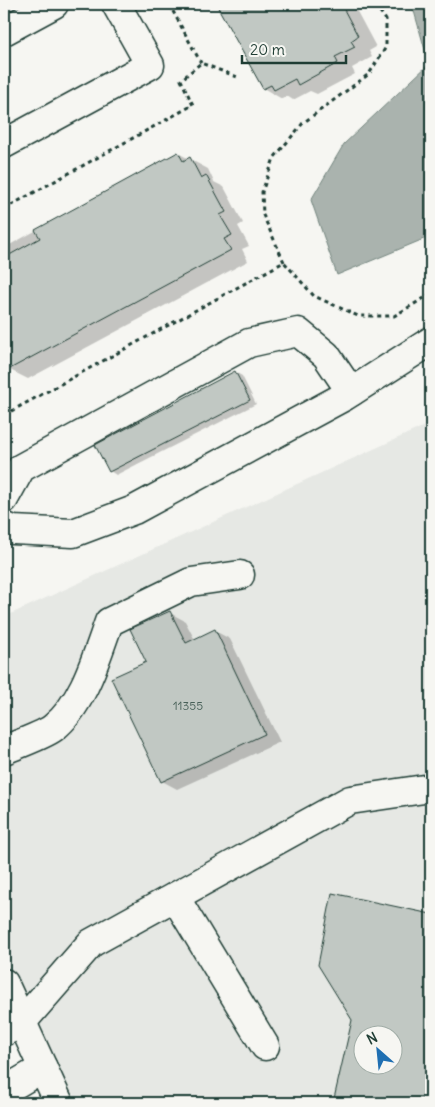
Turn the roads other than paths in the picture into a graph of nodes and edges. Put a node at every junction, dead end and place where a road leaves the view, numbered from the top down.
1 (54, 4) edge
2 (116, 4) edge
3 (4, 31) edge
4 (4, 144) edge
5 (431, 341) edge
6 (351, 392) junction
7 (4, 499) edge
8 (4, 526) edge
9 (240, 575) dead end
10 (4, 750) edge
11 (431, 788) edge
12 (175, 897) junction
13 (4, 983) edge
14 (13, 1027) edge
15 (265, 1046) dead end
16 (43, 1068) junction
17 (4, 1091) edge
18 (59, 1103) edge

1 - 3 street
2 - 4 street
5 - 6 street
6 - 7 street
6 - 8 street
9 - 10 street
11 - 12 street
12 - 14 street
12 - 15 street
13 - 14 street
14 - 16 street
16 - 17 street
16 - 18 street

